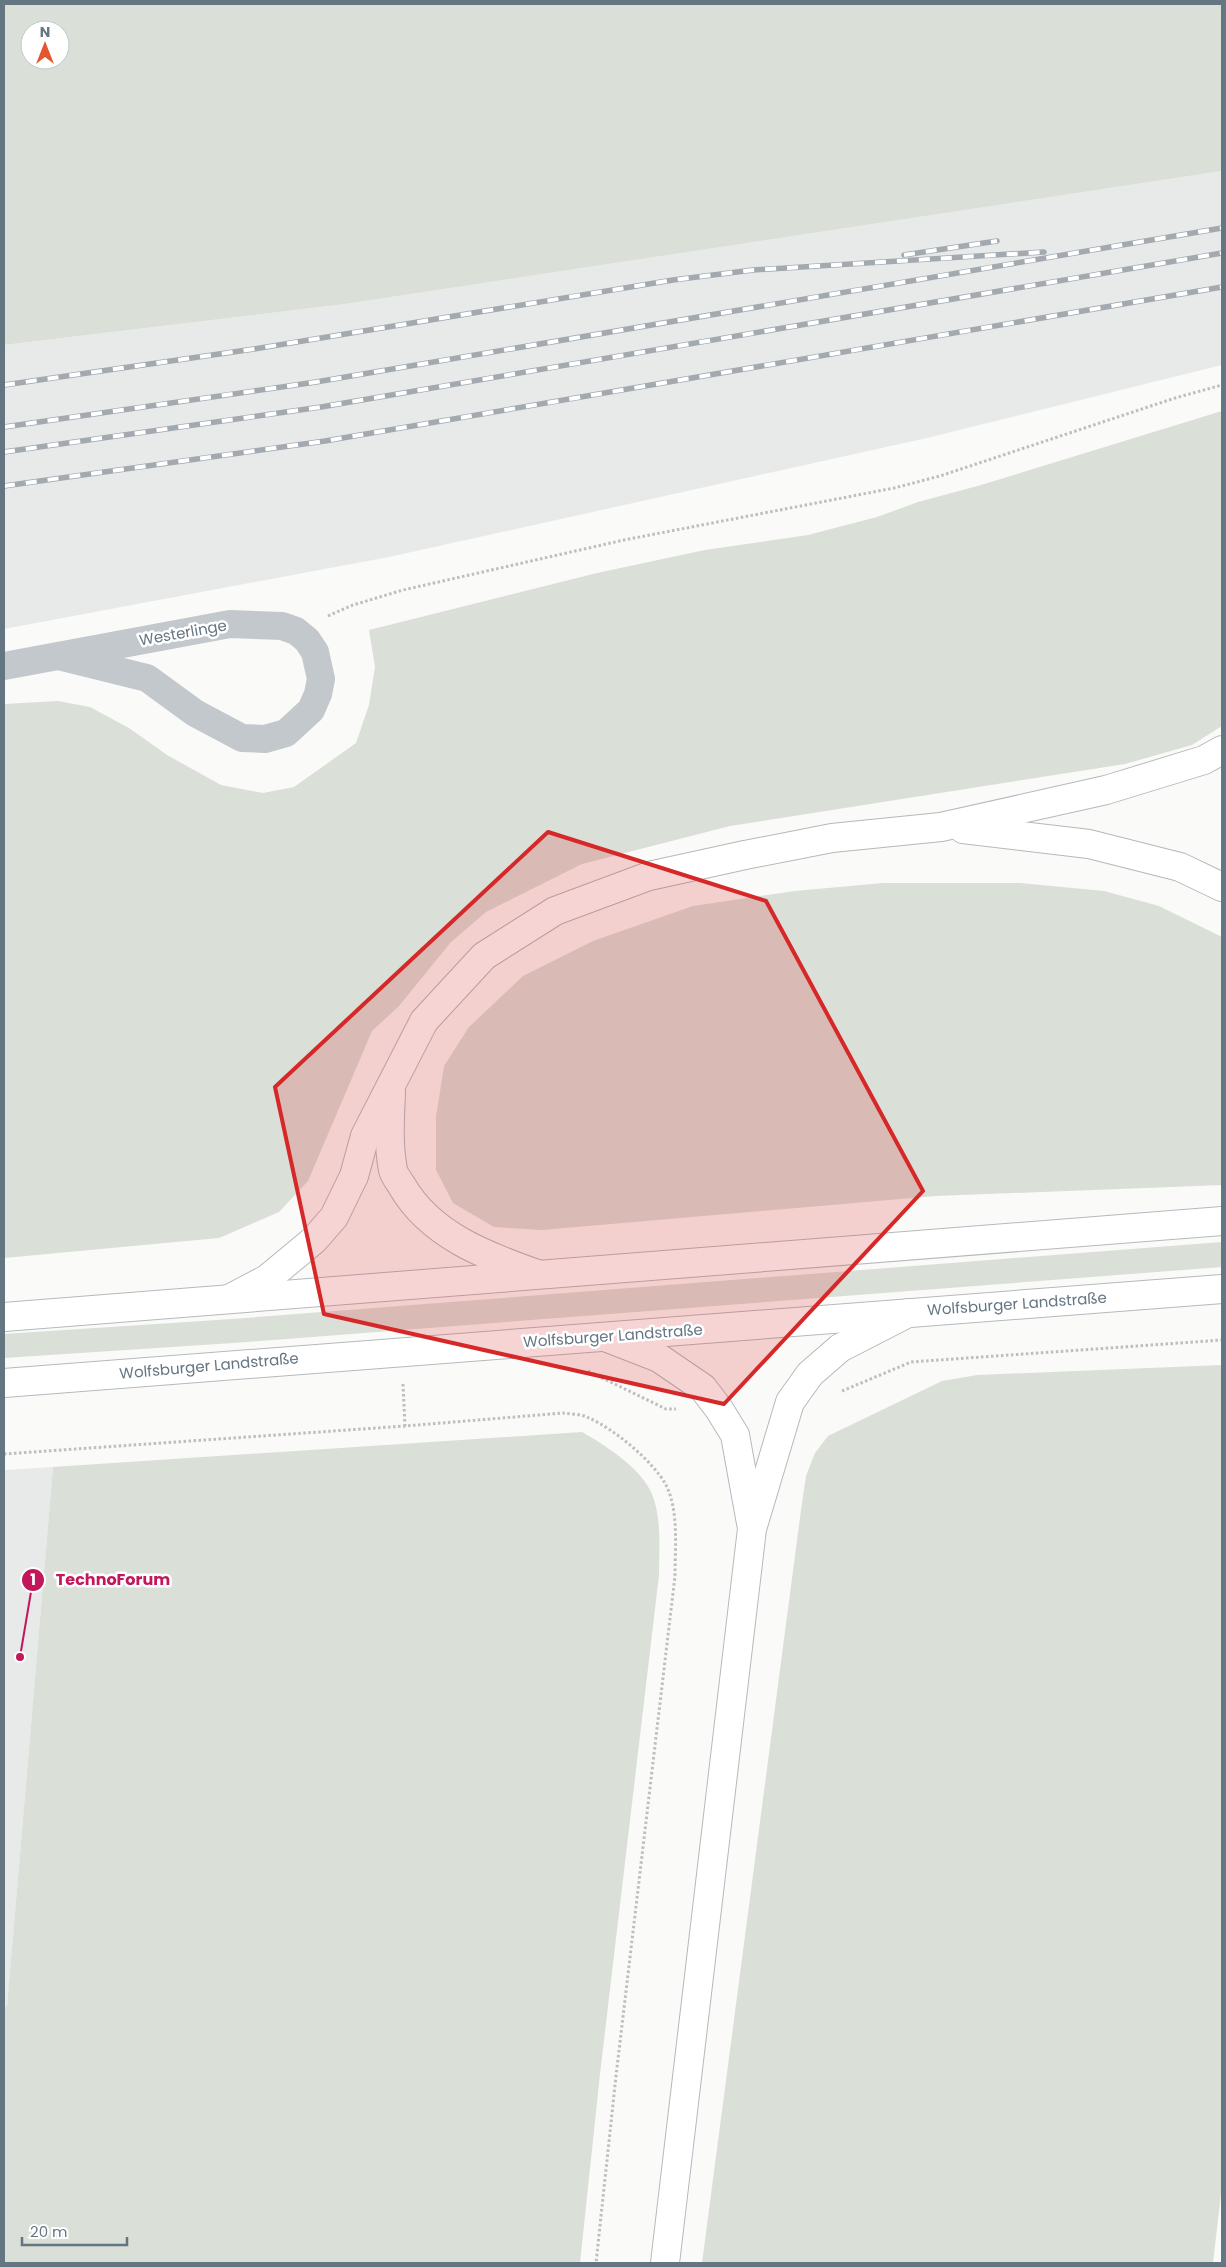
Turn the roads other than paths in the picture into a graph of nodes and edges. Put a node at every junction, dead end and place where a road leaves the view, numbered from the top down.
1 (58, 656) junction
2 (4, 666) edge
3 (1222, 750) edge
4 (941, 827) junction
5 (1222, 887) edge
6 (392, 1086) junction
7 (1222, 1221) edge
8 (537, 1274) junction
9 (1222, 1289) edge
10 (231, 1298) junction
11 (908, 1313) junction
12 (4, 1317) edge
13 (605, 1337) junction
14 (4, 1383) edge
15 (752, 1529) junction
16 (665, 2263) edge

1 - 1 street, Westerlinge
1 - 2 street, Westerlinge
3 - 4 main road
4 - 5 main road
4 - 6 main road
6 - 8 main road
6 - 10 main road
7 - 8 main road
8 - 10 main road
9 - 11 main road, Wolfsburger Landstraße
10 - 12 main road
11 - 13 main road, Wolfsburger Landstraße
11 - 15 main road
13 - 14 main road, Wolfsburger Landstraße
13 - 15 main road
15 - 16 main road

